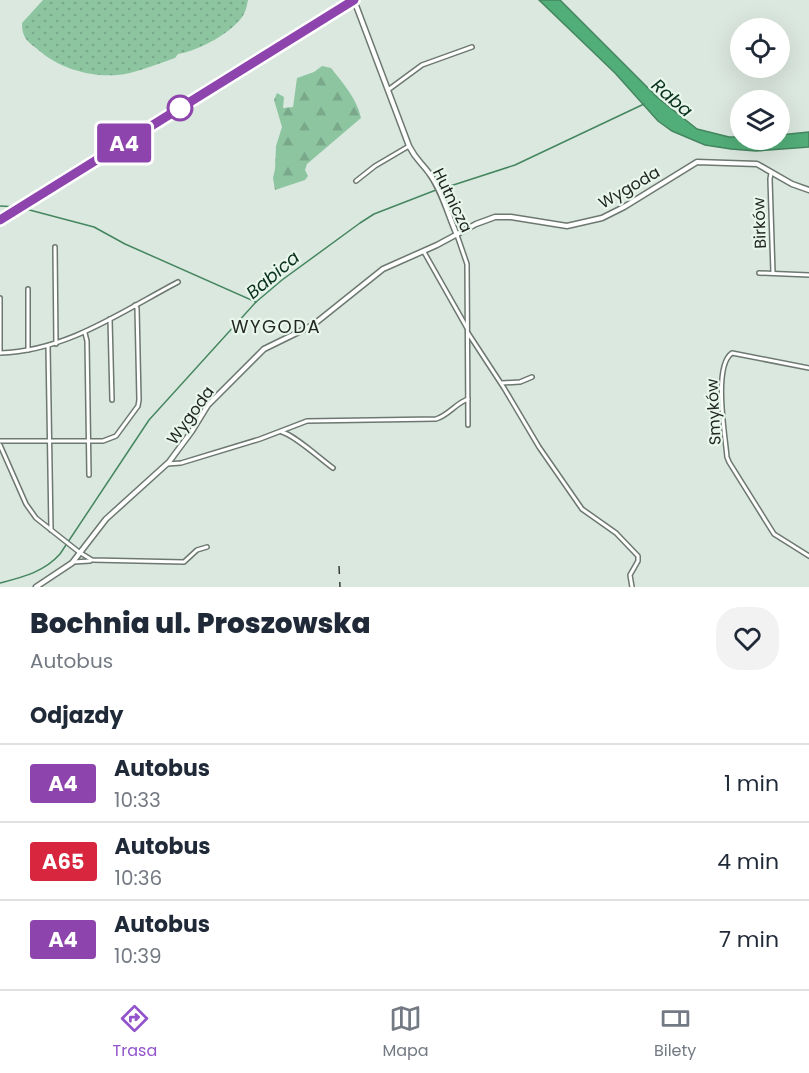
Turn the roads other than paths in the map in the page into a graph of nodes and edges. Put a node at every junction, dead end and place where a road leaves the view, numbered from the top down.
1 (354, 0) edge
2 (472, 47) dead end
3 (388, 90) junction
4 (409, 146) junction
5 (771, 173) junction
6 (356, 181) dead end
7 (809, 190) edge
8 (0, 220) edge
9 (457, 235) junction
10 (55, 248) dead end
11 (424, 252) junction
12 (759, 273) dead end
13 (773, 273) junction
14 (809, 275) edge
15 (178, 282) dead end
16 (28, 289) dead end
17 (0, 298) edge
18 (135, 305) junction
19 (110, 319) junction
20 (468, 331) junction
21 (85, 333) junction
22 (56, 344) junction
23 (48, 346) junction
24 (28, 350) junction
25 (0, 353) edge
26 (809, 368) edge
27 (532, 377) dead end
28 (500, 382) junction
29 (468, 399) junction
30 (112, 400) dead end
31 (468, 425) dead end
32 (280, 432) junction
33 (50, 440) junction
34 (88, 441) junction
35 (0, 443) edge
36 (167, 464) junction
37 (333, 468) dead end
38 (89, 475) dead end
39 (51, 531) junction
40 (207, 547) dead end
41 (79, 552) junction
42 (809, 556) edge
43 (92, 560) junction
44 (72, 562) junction
45 (36, 587) edge
46 (632, 587) edge

1 - 3 street, Hutnicza
1 - 8 street
2 - 3 street
3 - 4 street, Hutnicza
4 - 6 street
4 - 9 street, Hutnicza
5 - 7 street, Wygoda
5 - 9 street, Wygoda
5 - 13 street, Birków
9 - 11 street, Wygoda
9 - 20 street, Hutnicza
10 - 22 street
11 - 20 street
11 - 36 street, Wygoda
12 - 13 street
13 - 14 street
15 - 18 street
16 - 24 street
17 - 25 street
18 - 19 street
18 - 34 street
19 - 21 street
19 - 30 street
20 - 28 street
20 - 29 street, Hutnicza
21 - 22 street
21 - 34 street
22 - 23 street
23 - 24 street
23 - 33 street
24 - 25 street
26 - 42 street, Smyków
27 - 28 street
28 - 46 street
29 - 31 street, Hutnicza
29 - 32 street
32 - 36 street
32 - 37 street
33 - 34 street
33 - 35 street
33 - 39 street
34 - 38 street
35 - 39 street
36 - 41 street, Wygoda
39 - 41 street
40 - 43 street
41 - 43 street
41 - 44 street, Wygoda
43 - 44 street
44 - 45 street

